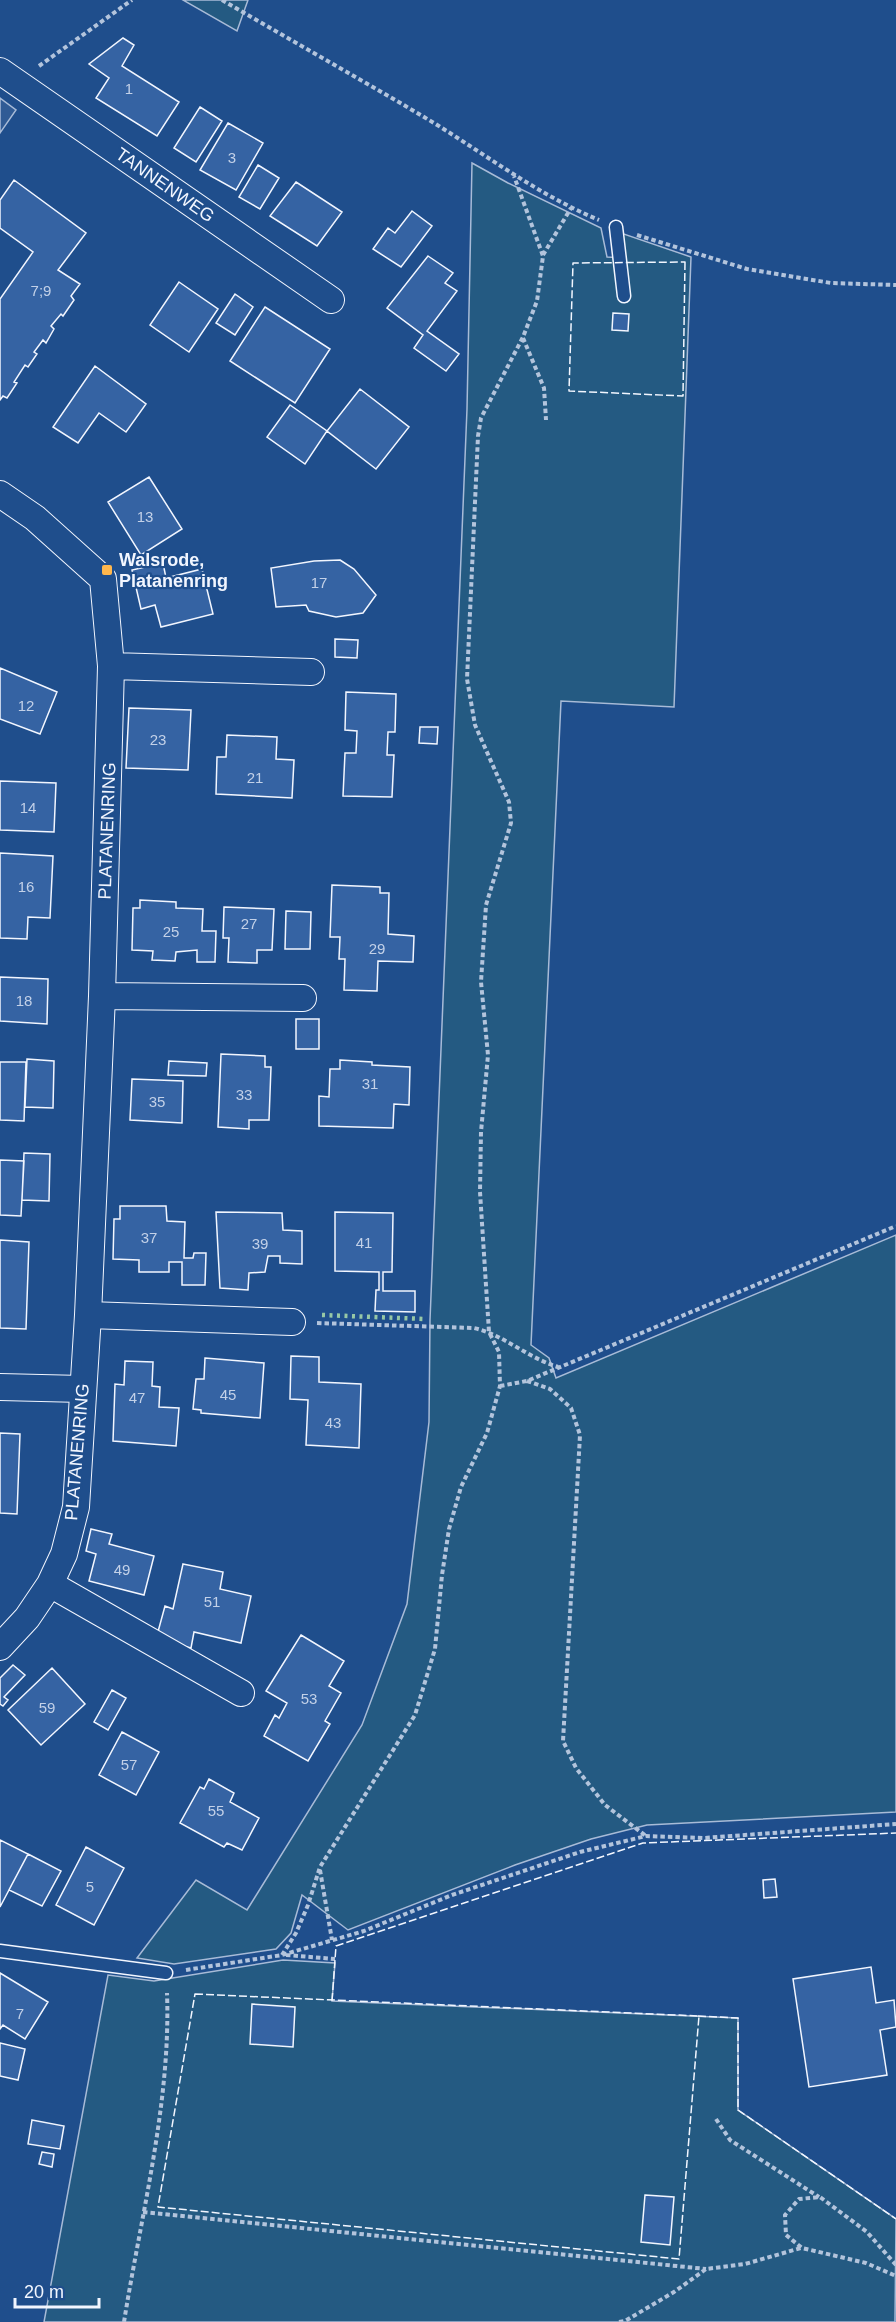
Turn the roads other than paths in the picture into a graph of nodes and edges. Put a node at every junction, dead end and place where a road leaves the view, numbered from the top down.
1 (5, 75) edge
2 (616, 227) road end
3 (624, 296) dead end
4 (331, 300) dead end
5 (0, 494) edge
6 (111, 666) junction
7 (311, 672) dead end
8 (102, 996) junction
9 (303, 998) dead end
10 (88, 1315) junction
11 (292, 1322) road end
12 (0, 1387) edge
13 (82, 1389) junction
14 (50, 1584) junction
15 (0, 1647) edge
16 (241, 1693) dead end
17 (0, 1951) edge
18 (166, 1973) road end

1 - 4 street, TANNENWEG
2 - 3 lane
5 - 6 street, PLATANENRING
6 - 7 street
6 - 8 street, PLATANENRING
8 - 9 street
8 - 10 street, PLATANENRING
10 - 11 street
10 - 13 street, PLATANENRING
12 - 13 street
13 - 14 street, PLATANENRING
14 - 15 street, PLATANENRING
14 - 16 street
17 - 18 lane

